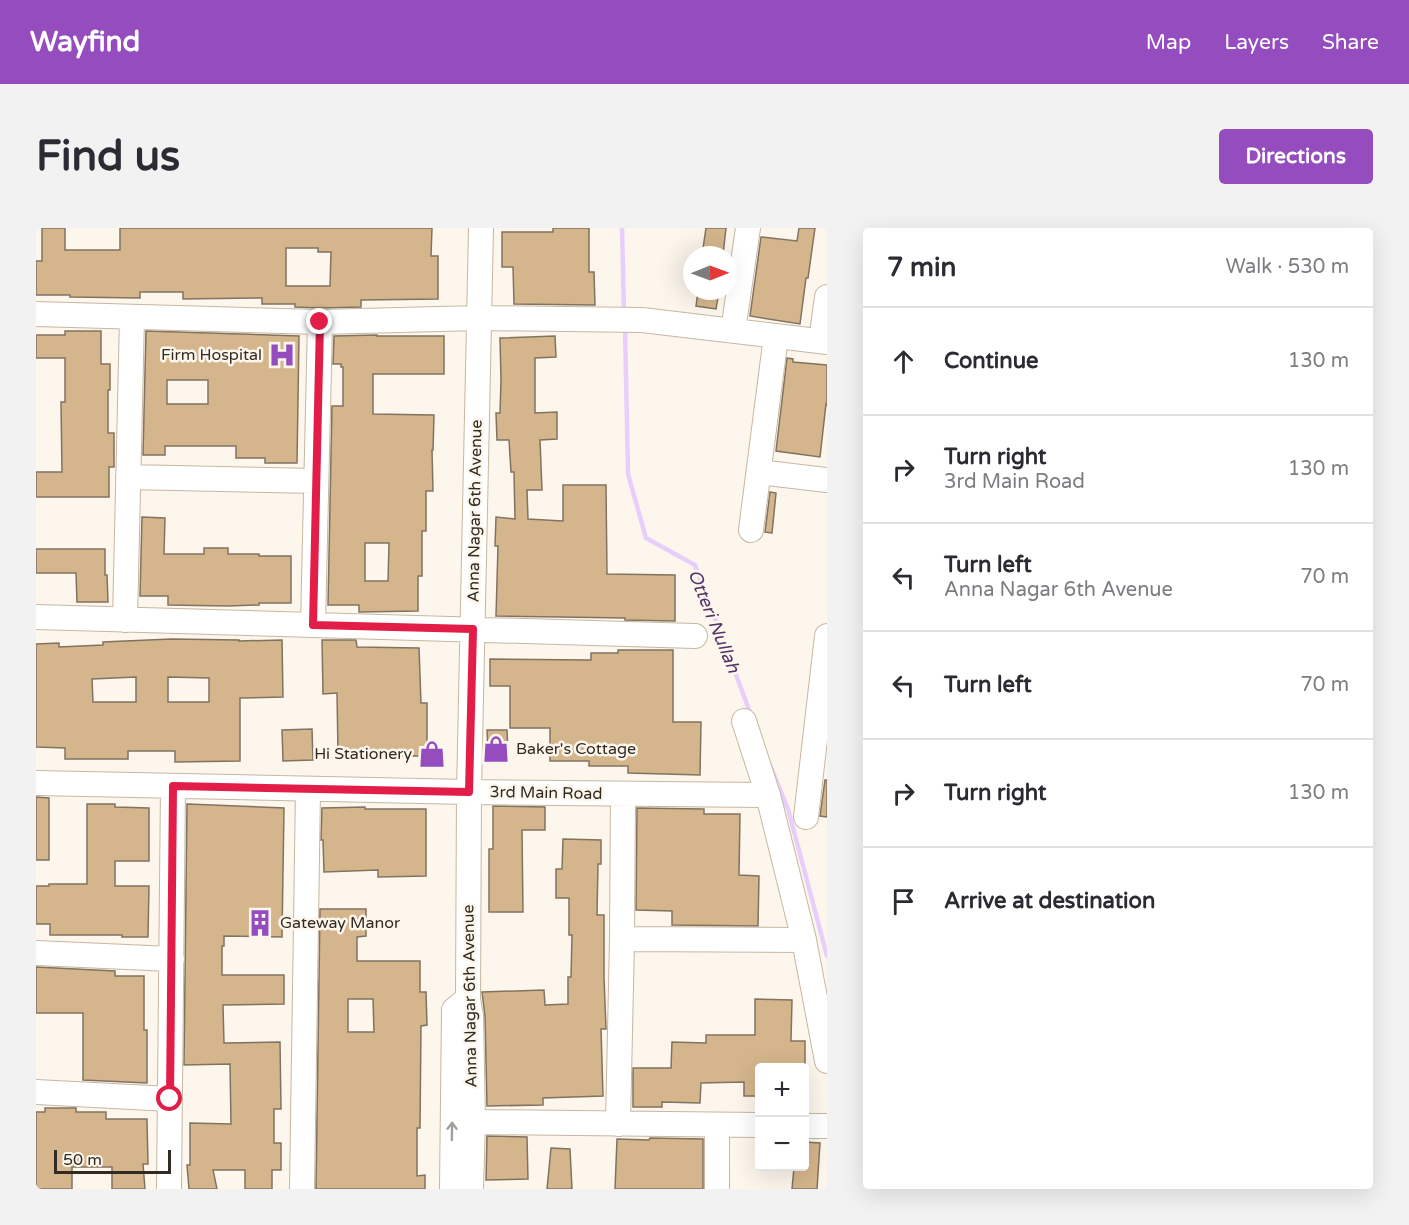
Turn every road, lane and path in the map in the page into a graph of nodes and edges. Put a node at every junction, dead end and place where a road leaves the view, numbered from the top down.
1 (481, 228) edge
2 (748, 228) edge
3 (827, 297) edge
4 (36, 314) edge
5 (132, 317) junction
6 (479, 318) junction
7 (320, 322) junction
8 (733, 331) junction
9 (776, 336) junction
10 (824, 341) edge
11 (759, 472) junction
12 (128, 477) junction
13 (827, 480) edge
14 (316, 481) junction
15 (751, 530) dead end
16 (36, 617) edge
17 (125, 620) junction
18 (313, 625) junction
19 (473, 629) junction
20 (695, 636) dead end
21 (827, 636) edge
22 (825, 665) edge
23 (744, 721) dead end
24 (36, 783) edge
25 (173, 786) junction
26 (308, 789) junction
27 (469, 792) junction
28 (623, 794) junction
29 (768, 795) junction
30 (806, 817) dead end
31 (622, 939) junction
32 (804, 940) junction
33 (36, 953) edge
34 (172, 959) junction
35 (468, 999) junction
36 (827, 1061) edge
37 (36, 1092) edge
38 (170, 1099) junction
39 (473, 1122) junction
40 (618, 1124) junction
41 (717, 1125) junction
42 (755, 1125) edge
43 (809, 1126) edge
44 (827, 1126) edge
45 (169, 1189) edge
46 (302, 1189) edge
47 (452, 1189) edge
48 (471, 1189) edge
49 (717, 1189) edge

1 - 6 street, Anna Nagar 6th Avenue
2 - 8 street
3 - 10 street
4 - 5 street
5 - 7 street
5 - 12 street
6 - 7 street
6 - 8 street
6 - 19 street, Anna Nagar 6th Avenue
7 - 14 street
8 - 9 street
9 - 10 street
9 - 11 street
11 - 13 street
11 - 15 street
12 - 14 street
12 - 17 street
14 - 18 street
16 - 17 street
17 - 18 street
18 - 19 street
19 - 20 street
19 - 27 street, Anna Nagar 6th Avenue
21 - 22 street
22 - 30 street
23 - 29 street
24 - 25 street, 3rd Main Road
25 - 26 street, 3rd Main Road
25 - 34 street
26 - 27 street, 3rd Main Road
26 - 46 street
27 - 28 street, 3rd Main Road
27 - 35 street, Anna Nagar 6th Avenue
28 - 29 street, 3rd Main Road
28 - 31 street
29 - 32 street
31 - 32 street
31 - 40 street
32 - 36 street
33 - 34 street
34 - 38 street
35 - 39 street, Anna Nagar 6th Avenue
47 -> 35 street
37 - 38 street
38 - 45 street
39 - 40 street
39 - 48 street, Anna Nagar 6th Avenue
40 - 41 street
41 - 42 street
41 - 49 street
43 - 44 street

